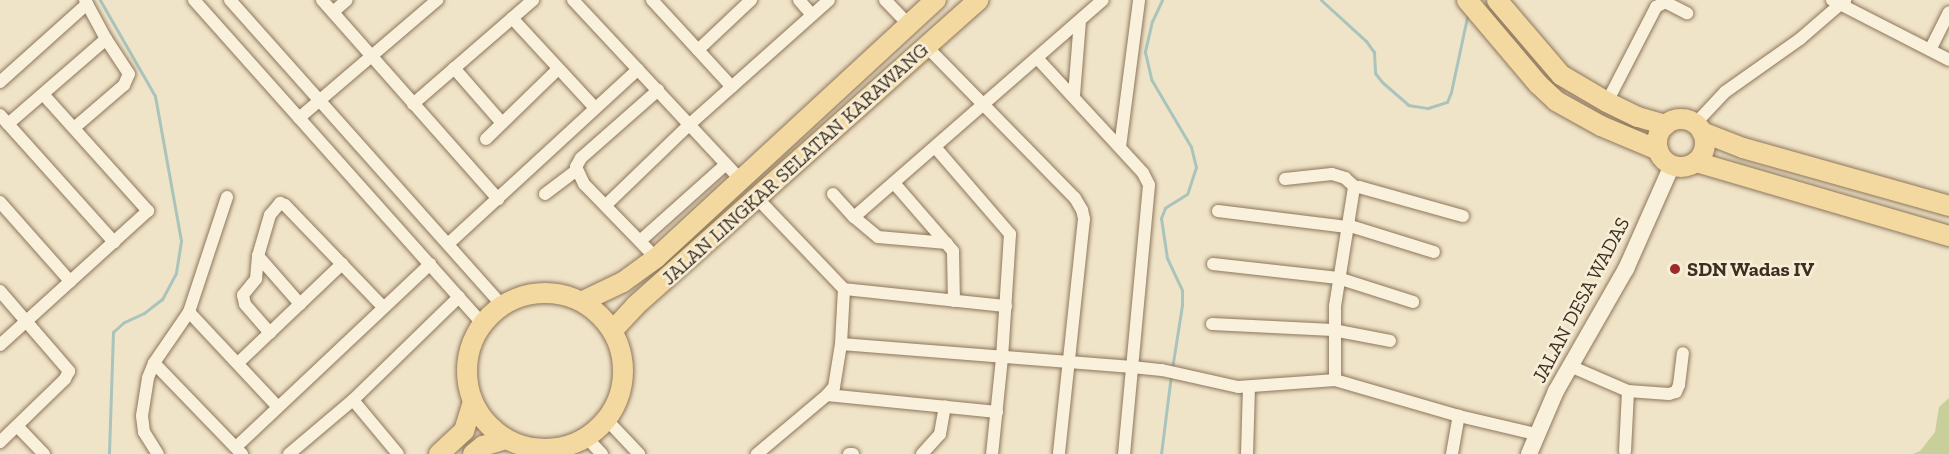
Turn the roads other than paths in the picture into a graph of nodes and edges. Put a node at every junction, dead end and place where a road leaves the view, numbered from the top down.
1 (194, 0) edge
2 (230, 0) edge
3 (322, 0) edge
4 (347, 0) edge
5 (437, 0) edge
6 (533, 0) edge
7 (573, 0) edge
8 (751, 0) edge
9 (799, 0) edge
10 (829, 0) edge
11 (885, 0) edge
12 (936, 0) edge
13 (979, 0) edge
14 (1102, 0) edge
15 (1139, 0) edge
16 (1497, 0) edge
17 (86, 2) edge
18 (1840, 2) edge
19 (660, 3) edge
20 (1472, 6) edge
21 (333, 12) junction
22 (1949, 12) edge
23 (1687, 13) dead end
24 (812, 15) junction
25 (512, 18) junction
26 (1080, 20) junction
27 (908, 24) junction
28 (106, 39) junction
29 (927, 47) junction
30 (698, 50) junction
31 (1930, 50) junction
32 (371, 56) junction
33 (1037, 58) junction
34 (1949, 60) edge
35 (454, 68) junction
36 (638, 69) junction
37 (557, 70) junction
38 (0, 82) edge
39 (732, 87) junction
40 (658, 90) junction
41 (43, 94) junction
42 (1074, 95) junction
43 (319, 99) junction
44 (1607, 102) junction
45 (413, 104) junction
46 (984, 105) junction
47 (595, 108) junction
48 (299, 118) junction
49 (4, 120) edge
50 (502, 123) junction
51 (690, 124) junction
52 (1666, 125) junction
53 (74, 128) junction
54 (1699, 128) junction
55 (486, 139) dead end
56 (935, 147) junction
57 (1120, 147) junction
58 (1658, 150) junction
59 (1696, 162) junction
60 (726, 164) junction
61 (1672, 165) junction
62 (576, 171) junction
63 (1285, 179) dead end
64 (741, 180) junction
65 (894, 183) junction
66 (1355, 187) junction
67 (544, 194) dead end
68 (833, 194) dead end
69 (227, 196) dead end
70 (757, 198) junction
71 (498, 199) junction
72 (0, 202) edge
73 (606, 206) junction
74 (1949, 206) edge
75 (1218, 211) dead end
76 (1463, 216) dead end
77 (854, 218) junction
78 (1347, 226) junction
79 (1949, 236) edge
80 (640, 241) junction
81 (114, 242) junction
82 (947, 243) junction
83 (448, 244) junction
84 (1434, 252) dead end
85 (258, 256) junction
86 (656, 258) junction
87 (342, 264) junction
88 (430, 264) junction
89 (1213, 264) dead end
90 (1338, 278) junction
91 (70, 281) junction
92 (844, 289) junction
93 (0, 291) edge
94 (459, 297) junction
95 (583, 301) junction
96 (954, 301) junction
97 (1413, 302) dead end
98 (300, 304) junction
99 (502, 305) junction
100 (1005, 306) junction
101 (383, 307) junction
102 (189, 312) junction
103 (27, 322) junction
104 (482, 323) junction
105 (1212, 324) dead end
106 (613, 330) junction
107 (1334, 330) junction
108 (270, 333) junction
109 (1390, 340) dead end
110 (841, 344) junction
111 (0, 345) edge
112 (1683, 353) dead end
113 (1002, 358) junction
114 (154, 363) junction
115 (238, 363) junction
116 (1070, 363) junction
117 (1570, 366) junction
118 (1132, 367) junction
119 (1335, 380) junction
120 (1249, 387) junction
121 (1628, 392) junction
122 (827, 395) junction
123 (353, 400) junction
124 (473, 402) junction
125 (945, 406) junction
126 (278, 407) junction
127 (998, 412) junction
128 (1459, 416) junction
129 (607, 420) junction
130 (17, 426) junction
131 (1536, 434) junction
132 (587, 438) junction
133 (506, 439) junction
134 (0, 442) edge
135 (239, 451) edge
136 (298, 451) edge
137 (1625, 451) dead end
138 (44, 454) edge
139 (158, 454) edge
140 (398, 454) edge
141 (440, 454) edge
142 (473, 454) edge
143 (602, 454) edge
144 (639, 454) edge
145 (757, 454) edge
146 (849, 454) edge
147 (853, 454) edge
148 (922, 454) edge
149 (992, 454) edge
150 (1059, 454) edge
151 (1124, 454) edge
152 (1247, 454) edge
153 (1452, 454) edge
154 (1529, 454) edge

1 - 48 street
2 - 43 street
3 - 21 street
4 - 21 street
5 - 32 street
6 - 25 street
7 - 36 street
8 - 30 street
9 - 24 street
10 - 24 street
11 - 27 street
12 - 27 main road, JALAN LINGKAR SELATAN KARAWANG
13 - 29 main road, JALAN LINGKAR SELATAN KARAWANG
14 - 26 street
15 - 57 street
16 - 44 main road
17 - 28 street
17 - 38 street
18 - 31 street
18 - 54 street
19 - 30 street
20 - 58 main road
21 - 32 street
22 - 31 street
23 - 44 street
24 - 39 street
25 - 35 street
25 - 37 street
26 - 33 street
26 - 42 street
27 - 64 main road, JALAN LINGKAR SELATAN KARAWANG
28 - 41 street
28 - 53 street
29 - 46 street
29 - 70 main road, JALAN LINGKAR SELATAN KARAWANG
30 - 39 street
31 - 34 street
32 - 43 street
32 - 45 street
33 - 42 street
33 - 46 street
35 - 45 street
35 - 50 street
36 - 40 street
36 - 47 street
37 - 47 street
37 - 50 street
39 - 51 street
40 - 51 street
40 - 62 street
41 - 49 street
41 - 53 street
42 - 57 street
43 - 48 street
43 - 83 street
44 - 52 main road
45 - 71 street
46 - 56 street
46 - 116 street
47 - 71 street
48 - 88 street
49 - 81 street
50 - 55 street
51 - 60 street
51 - 73 street
52 - 54 main road
52 - 58 main road
53 - 81 street
54 - 59 main road
54 - 74 main road
56 - 65 street
56 - 100 street
57 - 118 street
58 - 61 main road
59 - 61 main road
59 - 79 main road
60 - 64 street
60 - 80 street
61 - 117 main road, JALAN DESA WADAS
62 - 67 street
62 - 73 street
63 - 66 street
64 - 86 main road, JALAN LINGKAR SELATAN KARAWANG
65 - 77 street
65 - 82 street
66 - 76 street
66 - 78 street
68 - 77 street
69 - 102 street
70 - 92 street
70 - 106 main road, JALAN LINGKAR SELATAN KARAWANG
71 - 83 street
72 - 91 street
73 - 80 street
75 - 78 street
77 - 82 street
78 - 84 street
78 - 90 street
80 - 86 street
81 - 91 street
82 - 96 street
83 - 99 street
85 - 87 street
85 - 98 street
85 - 108 street
86 - 95 main road, JALAN LINGKAR SELATAN KARAWANG
87 - 98 street
87 - 101 street
88 - 94 street
88 - 101 street
89 - 90 street
90 - 97 street
90 - 107 street
91 - 103 street
92 - 96 street
92 - 110 street
93 - 103 street
94 - 104 street
94 - 123 street
95 - 99 main road
95 - 106 main road
96 - 100 street
98 - 108 street
99 - 104 main road
100 - 113 street
101 - 126 street
102 - 114 street
102 - 115 street
103 - 111 street
103 - 130 street
104 - 124 main road
105 - 107 street
106 - 129 main road
107 - 109 street
107 - 119 street
108 - 115 street
110 - 113 street
110 - 122 street
112 - 121 street
113 - 116 street
113 - 127 street
114 - 135 street
114 - 139 street
115 - 126 street
116 - 118 street
116 - 150 street
117 - 121 street
117 - 131 main road, JALAN DESA WADAS
118 - 120 street
118 - 151 street
119 - 120 street
119 - 128 street
120 - 152 street
121 - 137 street
122 - 125 street
122 - 145 street
123 - 136 street
123 - 140 street
124 - 133 main road
124 - 141 main road
125 - 127 street
125 - 148 street
126 - 135 street
127 - 149 street
128 - 131 street
128 - 153 street
129 - 132 main road
129 - 144 street
130 - 134 street
130 - 138 street
131 - 154 main road, JALAN DESA WADAS
132 - 133 main road
132 - 143 street
133 - 142 main road
146 - 147 street

